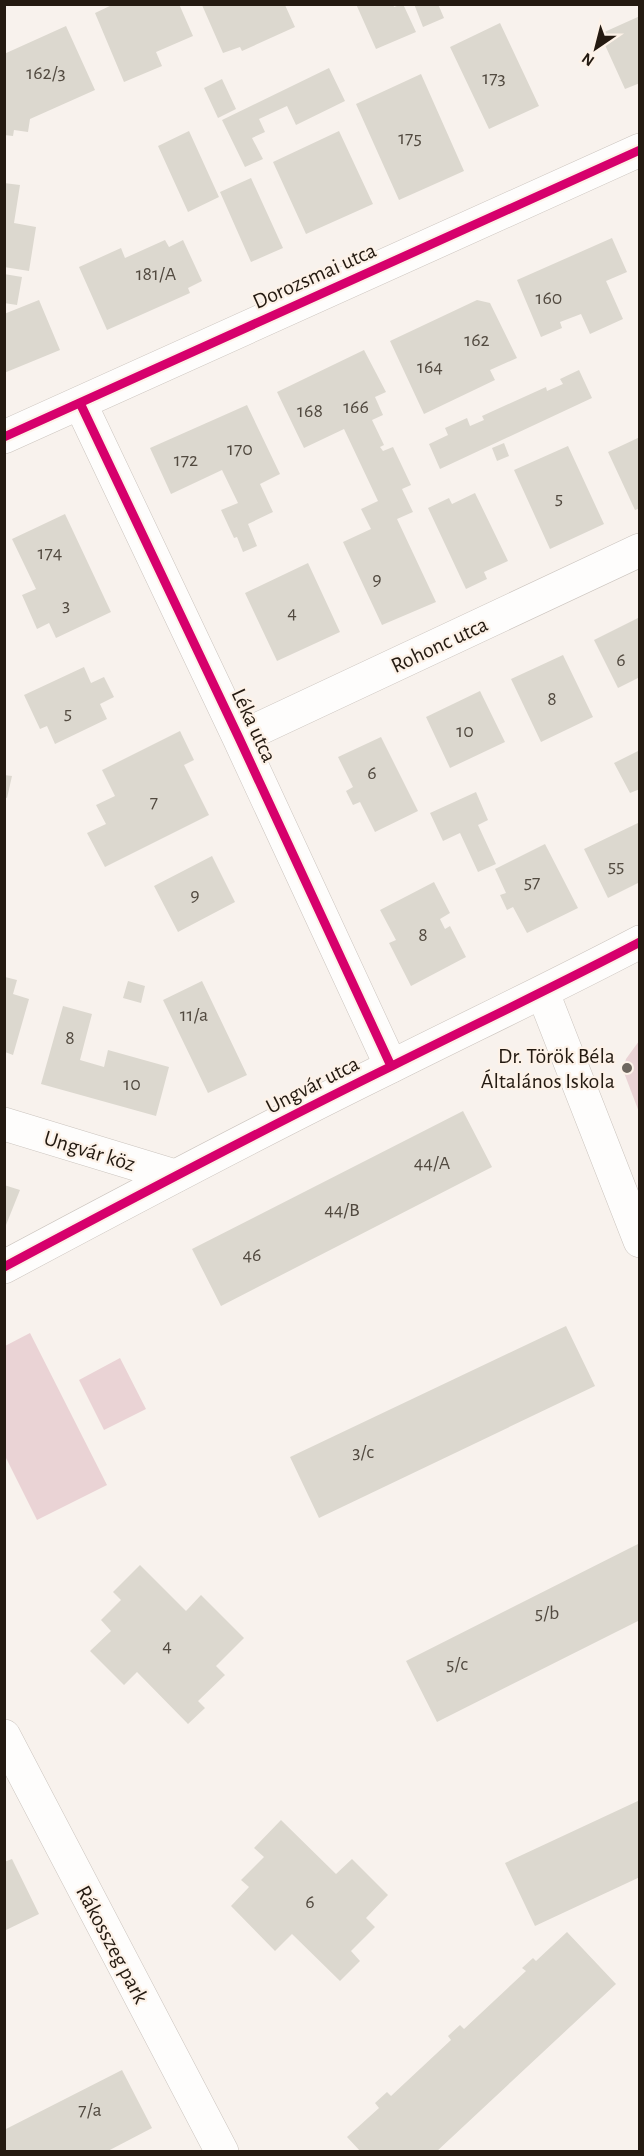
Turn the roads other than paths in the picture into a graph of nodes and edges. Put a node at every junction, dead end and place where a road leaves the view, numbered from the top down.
1 (639, 150) edge
2 (80, 403) junction
3 (4, 437) edge
4 (639, 550) edge
5 (239, 738) junction
6 (639, 942) edge
7 (543, 993) junction
8 (391, 1066) junction
9 (4, 1124) edge
10 (175, 1176) junction
11 (639, 1240) edge
12 (4, 1267) edge
13 (4, 1736) edge
14 (222, 2151) edge

1 - 2 street, Dorozsmai utca
2 - 3 street, Dorozsmai utca
2 - 5 street, Léka utca
4 - 5 street, Rohonc utca
5 - 8 street, Léka utca
6 - 7 street, Ungvár utca
7 - 8 street, Ungvár utca
7 - 11 street
8 - 10 street, Ungvár utca
9 - 10 street, Ungvár köz
10 - 12 street, Ungvár utca
13 - 14 street, Rákosszeg park

